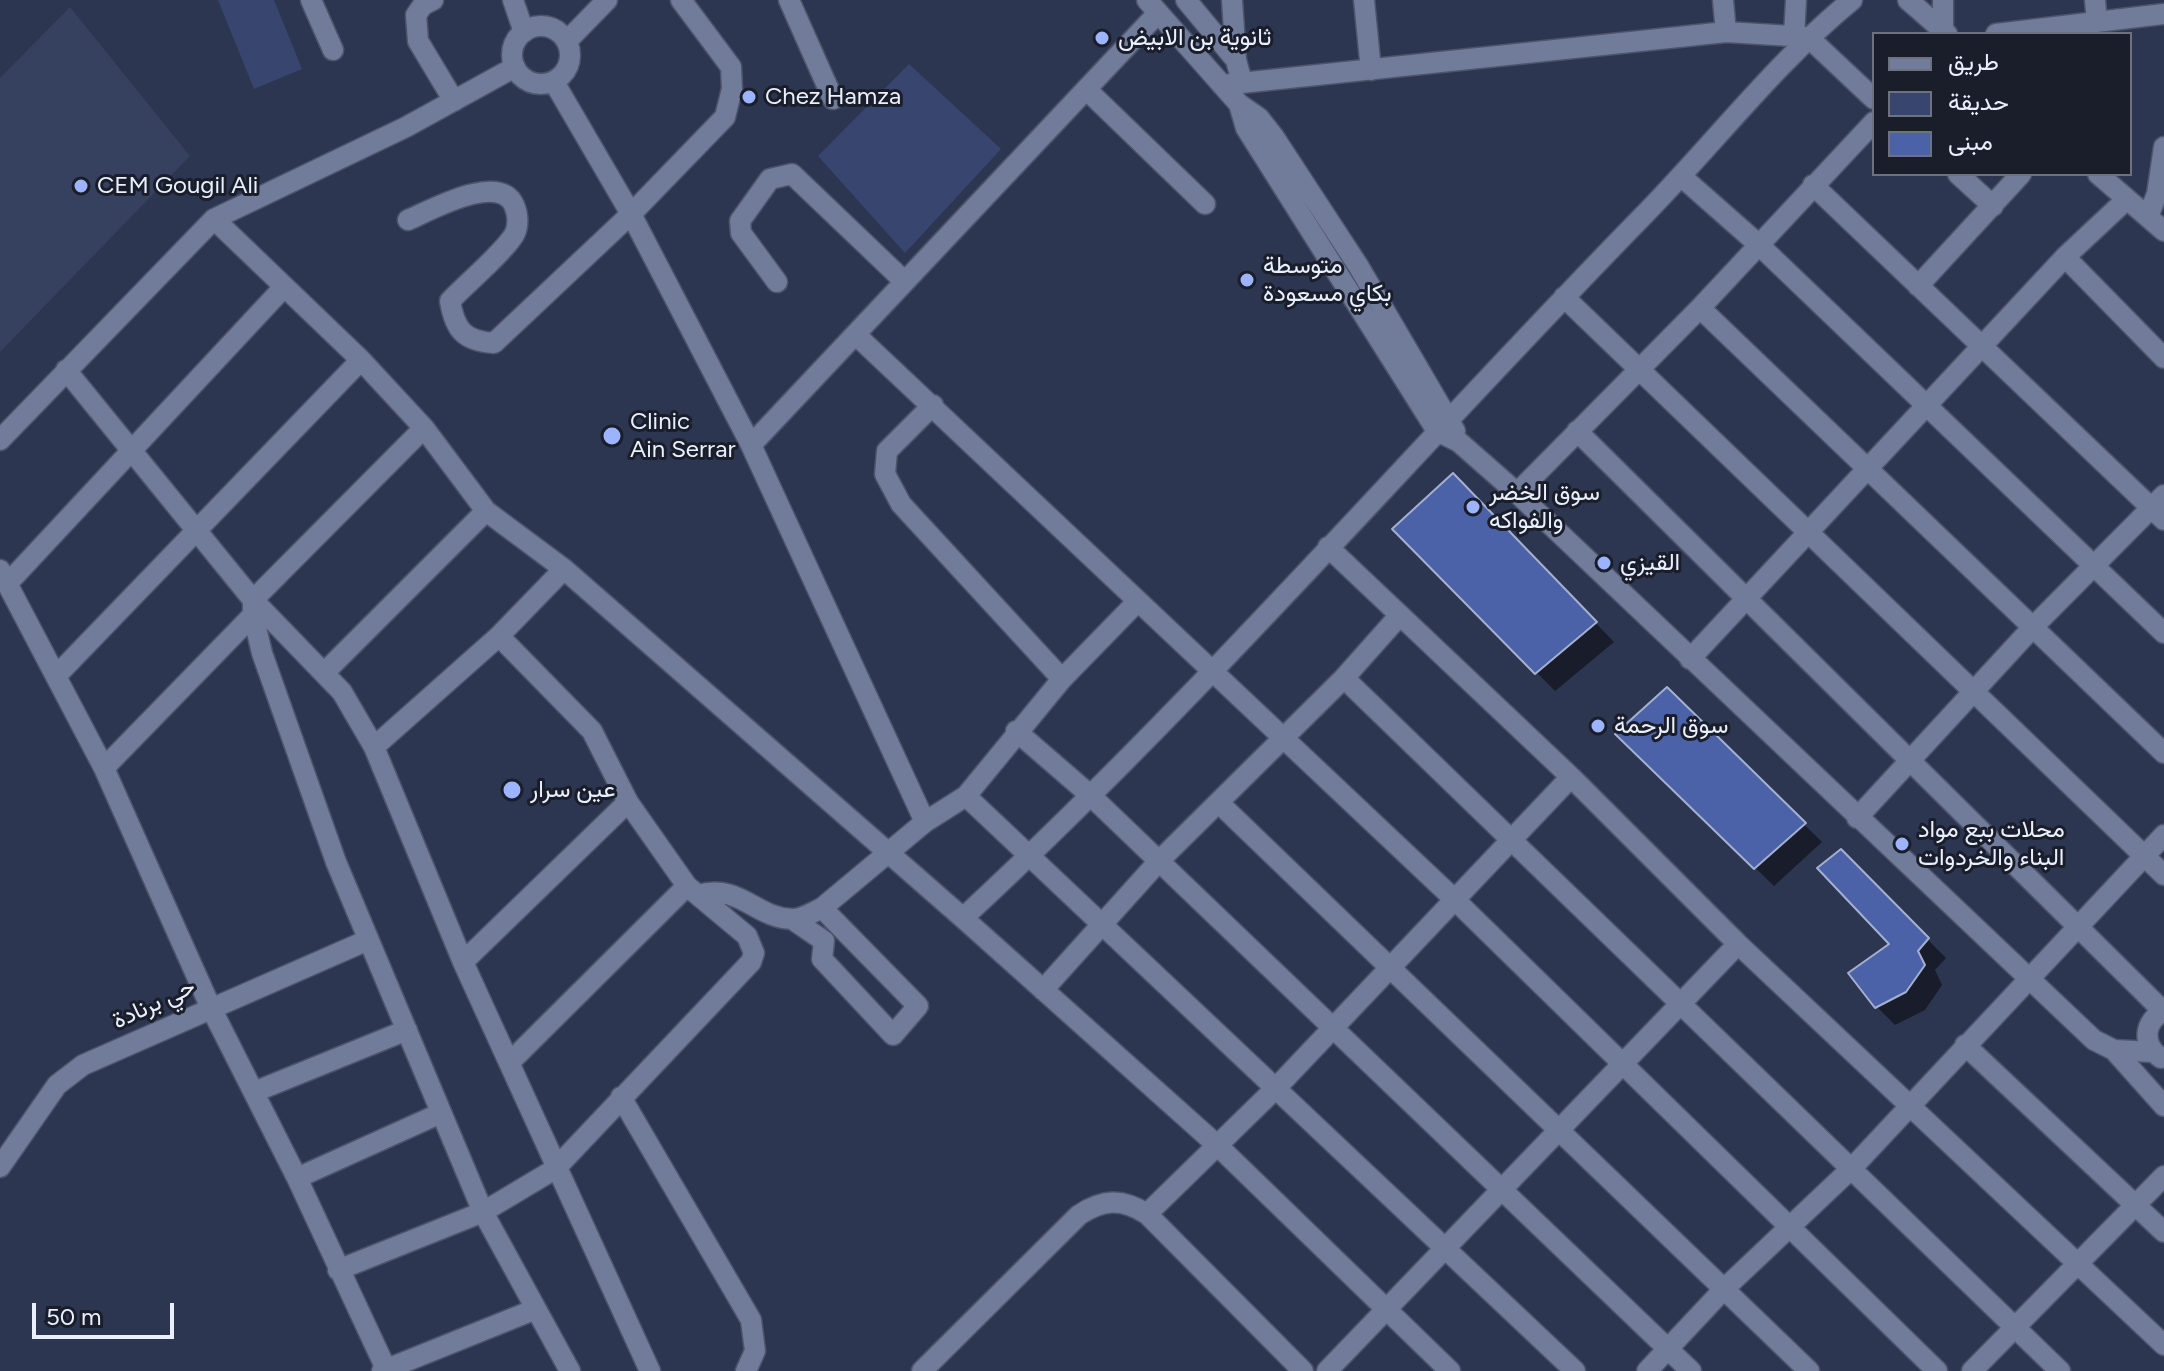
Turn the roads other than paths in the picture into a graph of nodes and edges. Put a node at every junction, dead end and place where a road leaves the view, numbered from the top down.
1 (311, 0) edge
2 (433, 0) edge
3 (513, 0) edge
4 (607, 0) edge
5 (681, 0) edge
6 (789, 0) edge
7 (1186, 0) edge
8 (1232, 0) edge
9 (1364, 0) edge
10 (1723, 0) edge
11 (1796, 0) edge
12 (1852, 0) edge
13 (1908, 0) edge
14 (1943, 0) edge
15 (2095, 0) edge
16 (1153, 7) edge
17 (2164, 14) edge
18 (2097, 22) junction
19 (524, 32) junction
20 (1726, 32) junction
21 (1945, 32) edge
22 (2013, 32) edge
23 (1801, 36) junction
24 (567, 41) junction
25 (333, 50) dead end
26 (1236, 60) junction
27 (515, 67) junction
28 (1371, 70) junction
29 (554, 82) junction
30 (1232, 84) junction
31 (1088, 91) junction
32 (1872, 97) edge
33 (833, 99) dead end
34 (454, 101) junction
35 (1872, 124) edge
36 (2164, 147) edge
37 (1960, 176) edge
38 (2019, 176) edge
39 (2100, 176) edge
40 (1682, 177) junction
41 (1813, 185) junction
42 (2127, 199) junction
43 (1205, 204) dead end
44 (1993, 206) junction
45 (631, 214) junction
46 (214, 219) junction
47 (408, 220) dead end
48 (2159, 226) edge
49 (1758, 244) junction
50 (2065, 257) junction
51 (903, 280) junction
52 (777, 282) dead end
53 (1918, 286) junction
54 (284, 287) junction
55 (1564, 297) junction
56 (1700, 308) junction
57 (856, 335) junction
58 (1983, 347) junction
59 (2164, 358) edge
60 (361, 360) junction
61 (1637, 369) junction
62 (66, 370) junction
63 (933, 405) junction
64 (1928, 407) junction
65 (1444, 425) junction
66 (424, 428) junction
67 (1577, 431) junction
68 (0, 440) edge
69 (751, 445) junction
70 (132, 451) junction
71 (1867, 468) junction
72 (1517, 493) junction
73 (2160, 507) edge
74 (486, 511) junction
75 (197, 530) junction
76 (1809, 530) junction
77 (1328, 547) junction
78 (2095, 566) junction
79 (564, 569) junction
80 (4, 576) edge
81 (1747, 600) junction
82 (1137, 602) junction
83 (253, 608) junction
84 (1400, 615) junction
85 (2033, 627) junction
86 (2164, 633) edge
87 (499, 636) junction
88 (1690, 659) junction
89 (1210, 672) junction
90 (324, 673) junction
91 (57, 675) junction
92 (1344, 678) junction
93 (1062, 679) junction
94 (1975, 690) junction
95 (1016, 731) junction
96 (1283, 740) junction
97 (374, 747) junction
98 (2164, 753) edge
99 (1909, 760) junction
100 (104, 768) junction
101 (1571, 777) junction
102 (1090, 795) junction
103 (966, 796) junction
104 (628, 802) junction
105 (1219, 803) junction
106 (1857, 818) junction
107 (925, 822) junction
108 (2164, 835) edge
109 (1513, 841) junction
110 (886, 854) junction
111 (1031, 856) junction
112 (2144, 856) junction
113 (1159, 861) junction
114 (2164, 875) edge
115 (692, 891) junction
116 (1453, 898) junction
117 (822, 908) junction
118 (963, 918) junction
119 (792, 919) junction
120 (1103, 926) junction
121 (2078, 927) junction
122 (368, 940) junction
123 (1738, 944) junction
124 (463, 962) junction
125 (1389, 966) junction
126 (2028, 979) junction
127 (1043, 990) junction
128 (1681, 1003) junction
129 (210, 1006) junction
130 (2164, 1011) edge
131 (1335, 1028) junction
132 (407, 1030) junction
133 (1965, 1045) junction
134 (2114, 1050) junction
135 (2158, 1056) edge
136 (510, 1062) junction
137 (1621, 1064) junction
138 (1277, 1087) junction
139 (254, 1092) junction
140 (621, 1097) junction
141 (1910, 1103) junction
142 (2164, 1106) edge
143 (441, 1113) junction
144 (1558, 1129) junction
145 (1218, 1146) junction
146 (0, 1167) edge
147 (1852, 1168) junction
148 (555, 1169) junction
149 (2164, 1176) edge
150 (297, 1178) junction
151 (1501, 1190) junction
152 (2137, 1207) junction
153 (483, 1212) junction
154 (1147, 1214) junction
155 (1789, 1227) junction
156 (2164, 1232) edge
157 (1444, 1249) junction
158 (2077, 1262) junction
159 (338, 1270) junction
160 (1724, 1289) junction
161 (536, 1309) junction
162 (1387, 1309) junction
163 (2014, 1328) junction
164 (2164, 1345) edge
165 (1669, 1349) junction
166 (385, 1370) edge
167 (570, 1371) edge
168 (650, 1371) edge
169 (746, 1371) edge
170 (922, 1371) edge
171 (1303, 1371) edge
172 (1327, 1371) edge
173 (1450, 1371) edge
174 (1575, 1371) edge
175 (1647, 1371) edge
176 (1691, 1371) edge
177 (1809, 1371) edge
178 (1937, 1371) edge
179 (1972, 1371) edge
180 (2060, 1371) edge

1 - 25 street
2 - 34 street
3 - 19 street
4 - 24 street
5 - 45 street
6 - 33 street
7 - 26 street
8 - 26 street
9 - 28 street
10 - 20 street
11 - 23 street
12 - 23 street
13 - 21 street
14 - 21 street
15 - 18 street
16 - 30 street
16 - 31 street
17 - 18 street
18 - 22 street
19 - 24 street
19 - 27 street
20 - 23 street
20 - 28 street
23 - 32 street
23 - 40 street
24 - 29 street
26 - 30 street
27 - 29 street
27 - 34 street
28 - 30 street
29 - 45 street
30 - 65 street
31 - 43 street
31 - 51 street
34 - 46 street
35 - 41 street
36 - 48 street
37 - 44 street
38 - 44 street
39 - 42 street
40 - 49 street
40 - 55 street
41 - 49 street
41 - 53 street
42 - 48 street
42 - 50 street
44 - 53 street
45 - 47 street
45 - 69 street
46 - 54 street
46 - 62 street
49 - 56 street
49 - 64 street
50 - 58 street
50 - 59 street
51 - 52 street
51 - 57 street
53 - 58 street
54 - 60 street
54 - 70 street
55 - 61 street
55 - 65 street
56 - 61 street
56 - 71 street
57 - 63 street
57 - 69 street
58 - 64 street
58 - 73 street
60 - 66 street
60 - 75 street
61 - 67 street
61 - 76 street
62 - 68 street
62 - 70 street
63 - 82 street
63 - 93 street
64 - 71 street
64 - 78 street
65 - 72 street
65 - 77 street
66 - 74 street
66 - 83 street
67 - 72 street
67 - 81 street
69 - 107 street
70 - 75 street
70 - 80 street
71 - 76 street
71 - 85 street
72 - 88 street
73 - 78 street
74 - 79 street
74 - 90 street
75 - 83 street
75 - 91 street
76 - 81 street
76 - 94 street
77 - 84 street
77 - 89 street
78 - 85 street
78 - 86 street
79 - 87 street
79 - 110 street
80 - 91 street
81 - 88 street
81 - 99 street
82 - 89 street
82 - 93 street
83 - 90 street
83 - 100 street
83 - 122 street
84 - 92 street
84 - 101 street
85 - 94 street
85 - 98 street
87 - 97 street
87 - 104 street
88 - 106 street
89 - 96 street
89 - 102 street
90 - 97 street
91 - 100 street
92 - 96 street
92 - 109 street
93 - 95 street
94 - 99 street
94 - 112 street
95 - 102 street
95 - 103 street
96 - 105 street
96 - 116 street
97 - 124 street
99 - 106 street
99 - 121 street
100 - 129 street
101 - 109 street
101 - 123 street
102 - 111 street
102 - 113 street
103 - 107 street
103 - 111 street
104 - 115 street
104 - 124 street
105 - 113 street
105 - 125 street
106 - 126 street
107 - 110 street
108 - 112 street
109 - 116 street
109 - 128 street
110 - 117 street
110 - 118 street
111 - 118 street
111 - 120 street
112 - 114 street
112 - 121 street
113 - 120 street
113 - 131 street
115 - 119 street
115 - 136 street
115 - 140 street
116 - 125 street
116 - 137 street
117 - 119 street
117 - 119 street
118 - 127 street
120 - 127 street
120 - 138 street
121 - 126 street
121 - 130 street
122 - 129 street, حي برنادة
122 - 132 street
123 - 128 street
123 - 141 street
124 - 136 street
125 - 131 street
125 - 144 street
126 - 133 street
126 - 134 street
127 - 145 street
128 - 137 street
128 - 147 street
129 - 139 street
129 - 146 street, حي برنادة
130 - 135 street
131 - 138 street
131 - 151 street
132 - 139 street
132 - 143 street
133 - 141 street
133 - 152 street
134 - 135 street
134 - 142 street
136 - 148 street
137 - 144 street
137 - 155 street
138 - 145 street
138 - 157 street
139 - 150 street
140 - 148 street
140 - 169 street
141 - 147 street
141 - 158 street
143 - 150 street
143 - 153 street
144 - 151 street
144 - 160 street
145 - 154 street
145 - 162 street
147 - 155 street
147 - 163 street
148 - 153 street
148 - 168 street
149 - 152 street
150 - 159 street
151 - 157 street
151 - 165 street
152 - 156 street
152 - 158 street
153 - 159 street
153 - 161 street
154 - 170 street
154 - 171 street
155 - 160 street
155 - 178 street
157 - 162 street
157 - 174 street
158 - 163 street
158 - 164 street
159 - 166 street
160 - 165 street
160 - 177 street
161 - 166 street
161 - 167 street
162 - 172 street
162 - 173 street
163 - 179 street
163 - 180 street
165 - 175 street
165 - 176 street

